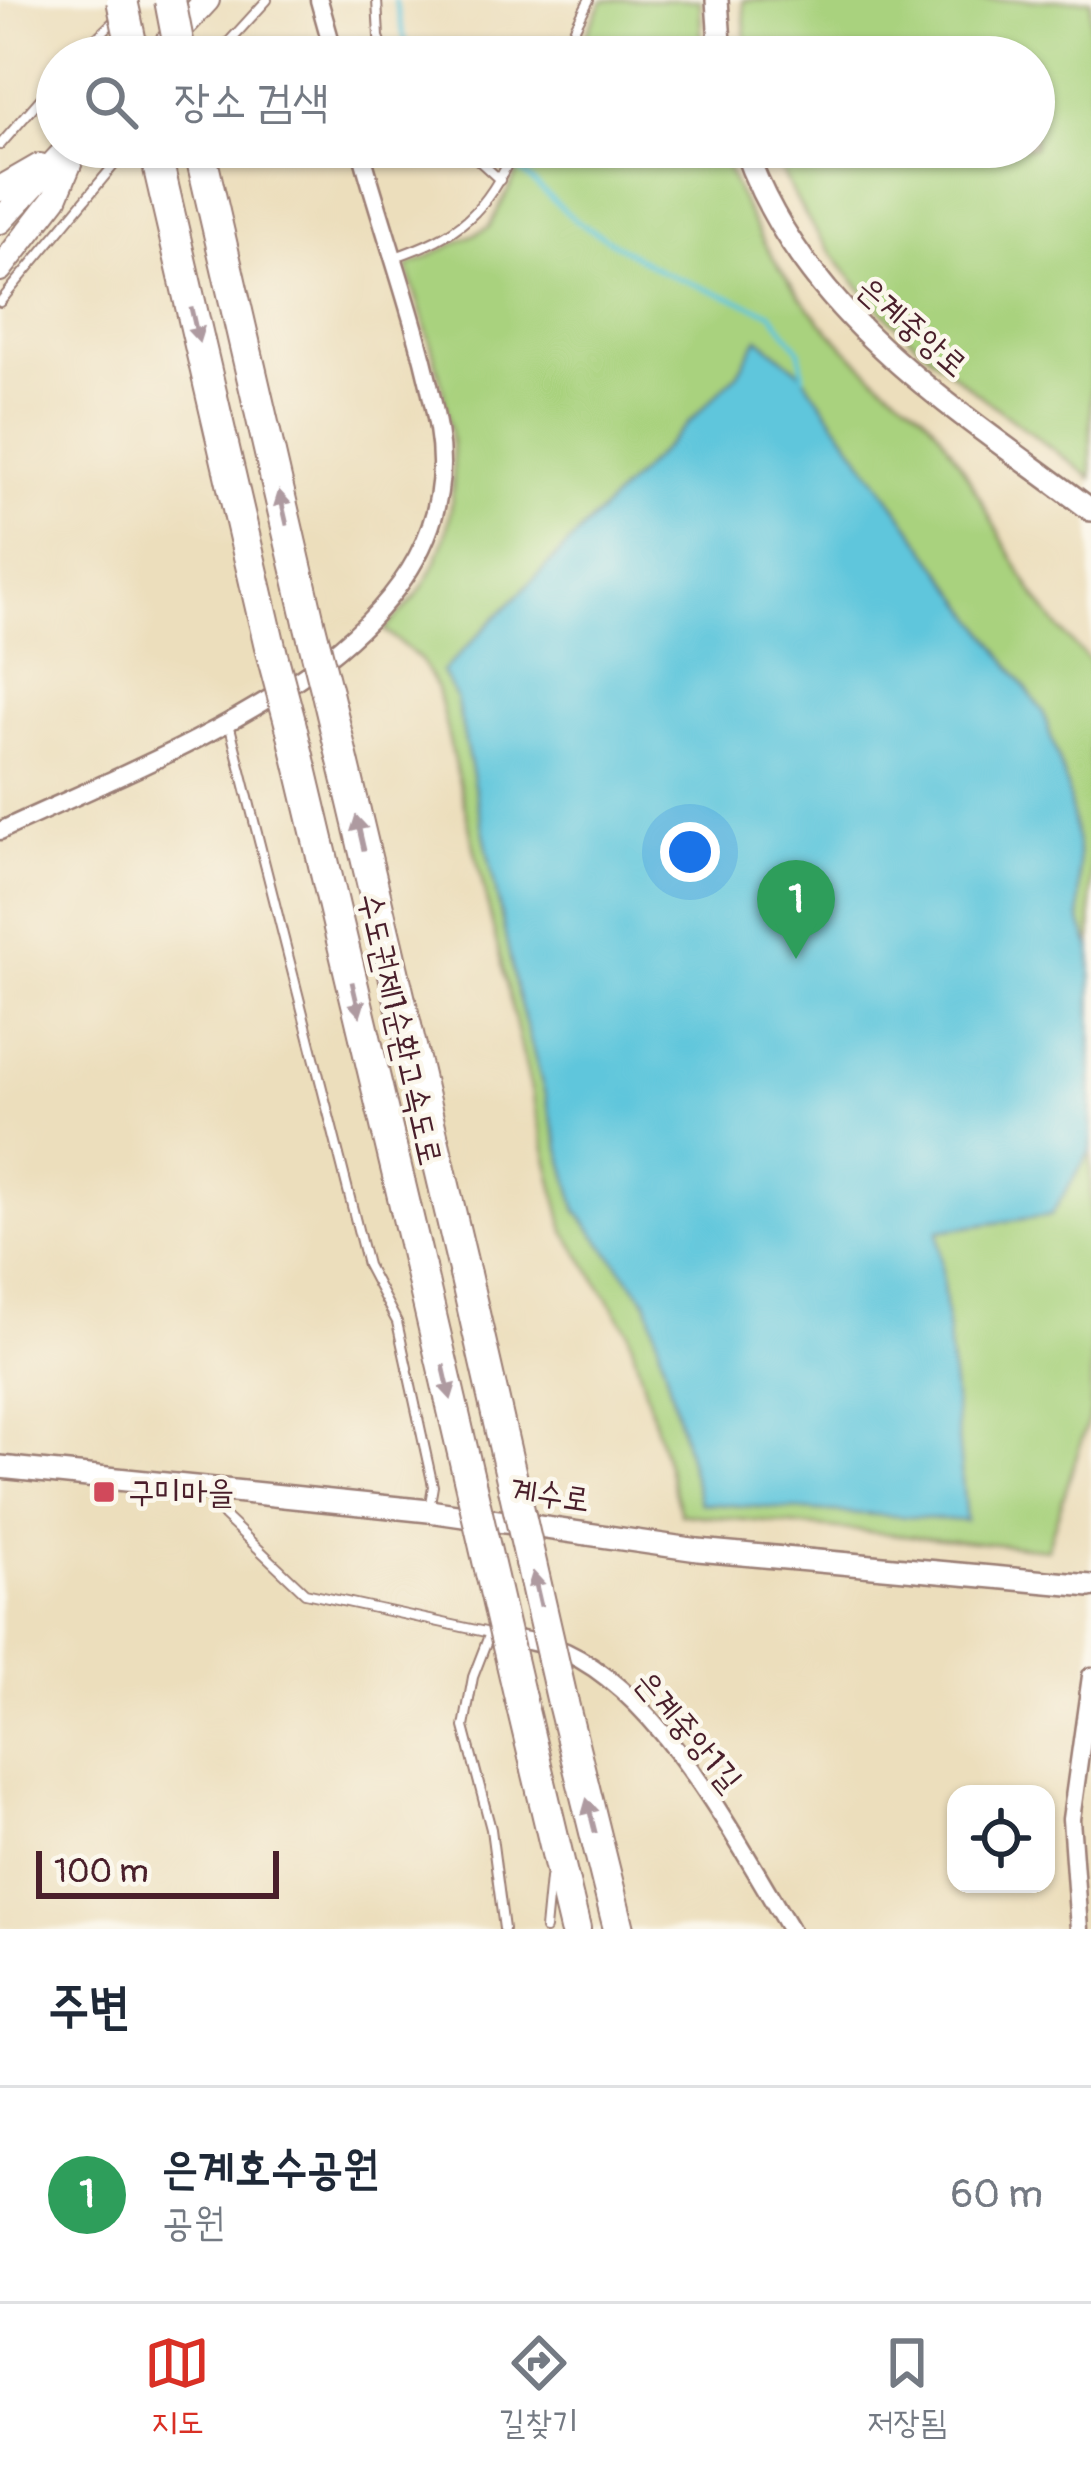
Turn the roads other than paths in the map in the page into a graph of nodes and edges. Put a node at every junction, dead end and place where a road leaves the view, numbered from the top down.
1 (122, 0) edge
2 (135, 0) edge
3 (170, 0) edge
4 (208, 0) edge
5 (267, 0) edge
6 (319, 0) edge
7 (377, 0) edge
8 (589, 0) edge
9 (717, 0) edge
10 (98, 36) edge
11 (130, 36) edge
12 (174, 36) edge
13 (177, 36) edge
14 (234, 36) edge
15 (329, 36) edge
16 (379, 36) edge
17 (571, 36) edge
18 (720, 36) edge
19 (36, 104) edge
20 (0, 145) edge
21 (37, 168) edge
22 (51, 168) edge
23 (64, 168) edge
24 (112, 168) edge
25 (159, 168) edge
26 (204, 168) edge
27 (366, 168) edge
28 (491, 168) edge
29 (506, 168) edge
30 (754, 168) edge
31 (502, 177) junction
32 (0, 189) edge
33 (0, 220) edge
34 (391, 258) junction
35 (0, 269) edge
36 (0, 302) edge
37 (1091, 510) edge
38 (230, 727) junction
39 (0, 831) edge
40 (0, 1467) edge
41 (204, 1487) junction
42 (429, 1511) junction
43 (1091, 1586) edge
44 (490, 1633) junction
45 (1091, 1676) edge
46 (554, 1840) junction
47 (505, 1929) edge
48 (545, 1929) edge
49 (575, 1929) edge
50 (619, 1929) edge
51 (790, 1929) edge
52 (1079, 1929) edge

1 - 11 highway, bridge
2 - 10 lane
3 - 13 highway, bridge
4 - 12 main road
5 - 14 lane
6 - 15 street
7 - 16 lane
8 - 17 lane
9 - 18 street
19 - 20 lane
21 - 32 main road
22 - 33 main road
23 - 35 main road
24 - 36 lane
25 -> 46 highway, 수도권제1순환고속도로, bridge
50 -> 26 highway, 수도권제1순환고속도로, bridge
27 - 34 street
28 - 31 lane
29 - 31 lane
30 - 37 street, 은계중앙로
31 - 34 lane
34 - 38 street
38 - 39 street
38 - 42 lane
40 - 41 street, 계수로
41 - 42 street, 계수로
41 - 44 lane
42 - 43 street, 계수로
44 - 47 lane
44 - 51 street, 은계중앙1길
45 - 52 street
46 - 48 lane
46 - 49 highway, 수도권제1순환고속도로

